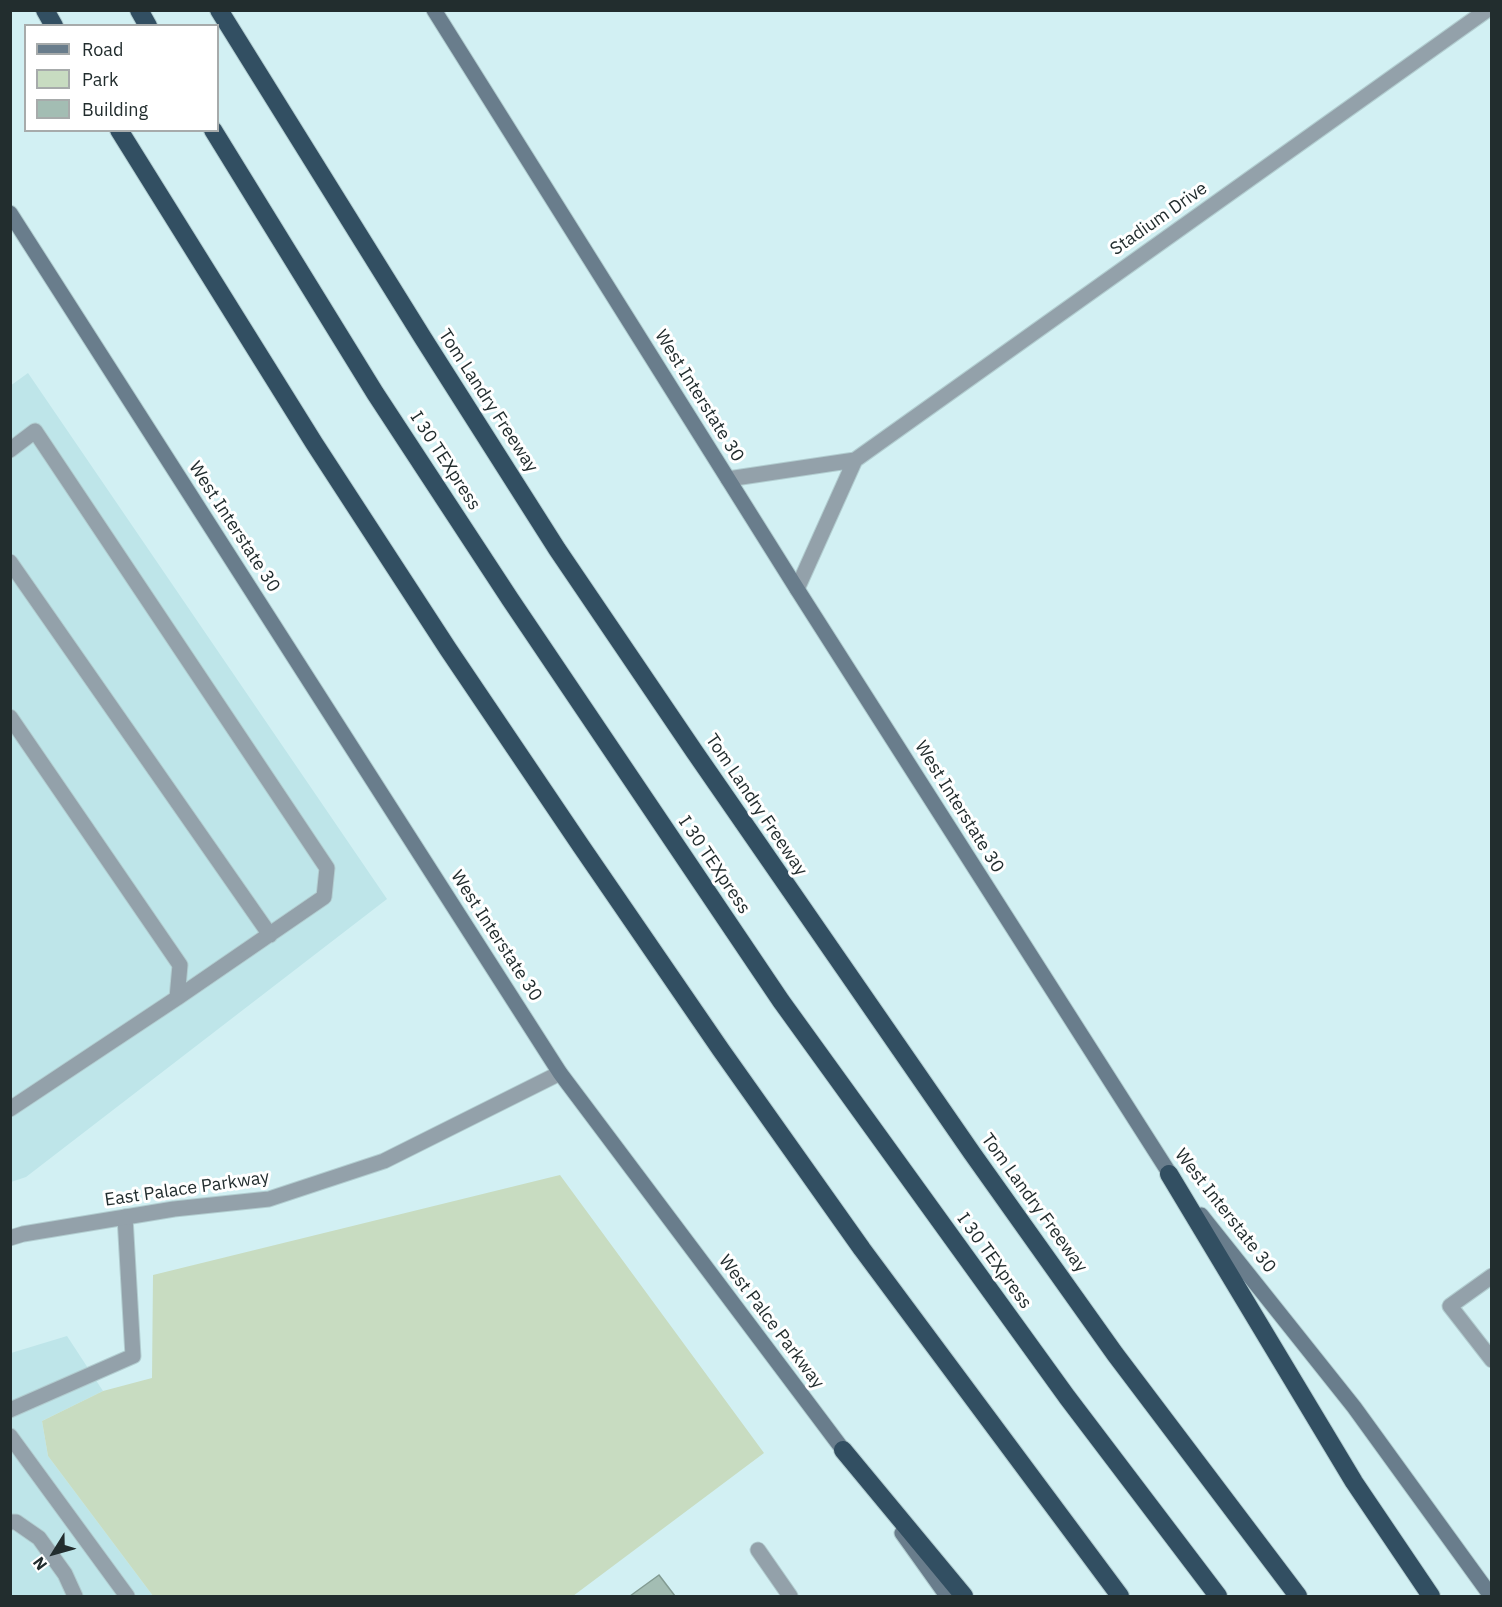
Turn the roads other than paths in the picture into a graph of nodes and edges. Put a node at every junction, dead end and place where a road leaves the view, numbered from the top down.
1 (45, 10) edge
2 (139, 10) edge
3 (219, 10) edge
4 (434, 10) edge
5 (1487, 10) edge
6 (53, 24) edge
7 (147, 24) edge
8 (120, 132) edge
9 (214, 132) edge
10 (10, 213) edge
11 (10, 450) edge
12 (855, 460) junction
13 (728, 479) junction
14 (10, 562) edge
15 (797, 589) junction
16 (10, 717) edge
17 (270, 935) junction
18 (177, 998) junction
19 (560, 1073) junction
20 (10, 1109) edge
21 (1168, 1174) junction
22 (125, 1217) junction
23 (10, 1238) edge
24 (1491, 1276) edge
25 (1491, 1360) edge
26 (10, 1410) edge
27 (10, 1436) edge
28 (843, 1450) junction
29 (10, 1522) edge
30 (758, 1550) dead end
31 (75, 1596) edge
32 (127, 1596) edge
33 (790, 1596) edge
34 (947, 1596) edge
35 (964, 1596) edge
36 (1120, 1596) edge
37 (1218, 1596) edge
38 (1298, 1596) edge
39 (1431, 1596) edge
40 (1491, 1596) edge

1 - 6 highway
2 - 7 highway
3 - 38 highway, Tom Landry Freeway
4 - 13 main road, West Interstate 30
5 - 12 street, Stadium Drive
8 - 36 highway
9 - 37 highway, I 30 TEXpress
10 - 19 main road, West Interstate 30
11 - 17 street
12 - 13 street, Stadium Drive
12 - 15 street
13 - 15 main road, West Interstate 30
14 - 17 street
15 - 21 main road, West Interstate 30
16 - 18 street
17 - 18 street
18 - 20 street
19 - 22 street, East Palace Parkway
19 - 28 main road, West Palce Parkway
21 - 39 highway
21 - 40 main road, West Interstate 30
22 - 23 street, East Palace Parkway
22 - 26 street
24 - 25 street
27 - 32 street
28 - 34 main road, West Palce Parkway
28 - 35 highway
29 - 31 street
30 - 33 street

